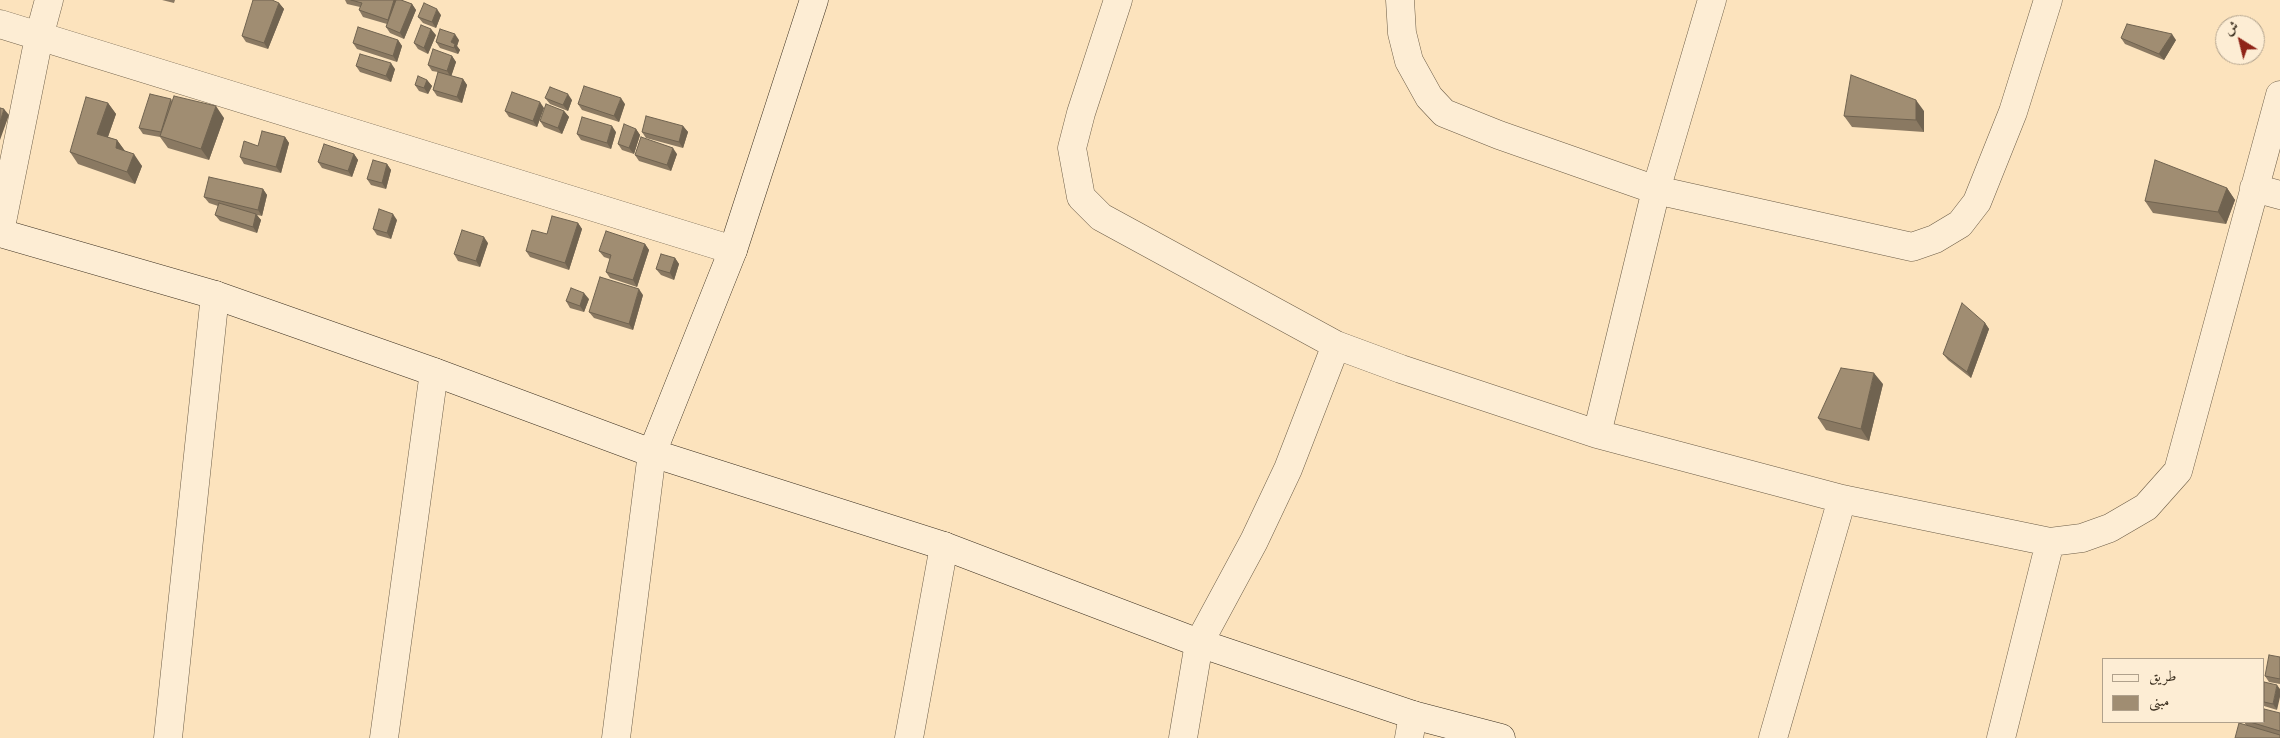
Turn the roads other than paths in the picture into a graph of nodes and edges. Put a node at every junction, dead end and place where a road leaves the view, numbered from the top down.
1 (49, 0) edge
2 (814, 0) edge
3 (1118, 0) edge
4 (1400, 0) edge
5 (1712, 0) edge
6 (2048, 0) edge
7 (0, 24) edge
8 (39, 37) junction
9 (2280, 95) edge
10 (2254, 188) junction
11 (1656, 190) junction
12 (2280, 195) edge
13 (0, 232) edge
14 (733, 250) junction
15 (215, 296) junction
16 (1336, 345) junction
17 (434, 372) junction
18 (1596, 434) junction
19 (652, 453) junction
20 (1842, 499) junction
21 (2050, 542) junction
22 (944, 546) junction
23 (1199, 643) junction
24 (1411, 726) edge
25 (168, 738) edge
26 (384, 738) edge
27 (616, 738) edge
28 (909, 738) edge
29 (1183, 738) edge
30 (1501, 738) edge
31 (1773, 738) edge
32 (2001, 738) edge

1 - 8 street
2 - 14 street
3 - 16 street
4 - 11 street
5 - 11 street
6 - 11 street
7 - 8 street
8 - 13 street
8 - 14 street
9 - 10 street
10 - 12 street
10 - 21 street
11 - 18 street
13 - 15 street
14 - 19 street
15 - 17 street
15 - 25 street
16 - 18 street
16 - 23 street
17 - 19 street
17 - 26 street
18 - 20 street
19 - 22 street
19 - 27 street
20 - 21 street
20 - 31 street
21 - 32 street
22 - 23 street
22 - 28 street
23 - 24 street
23 - 29 street
24 - 30 street

